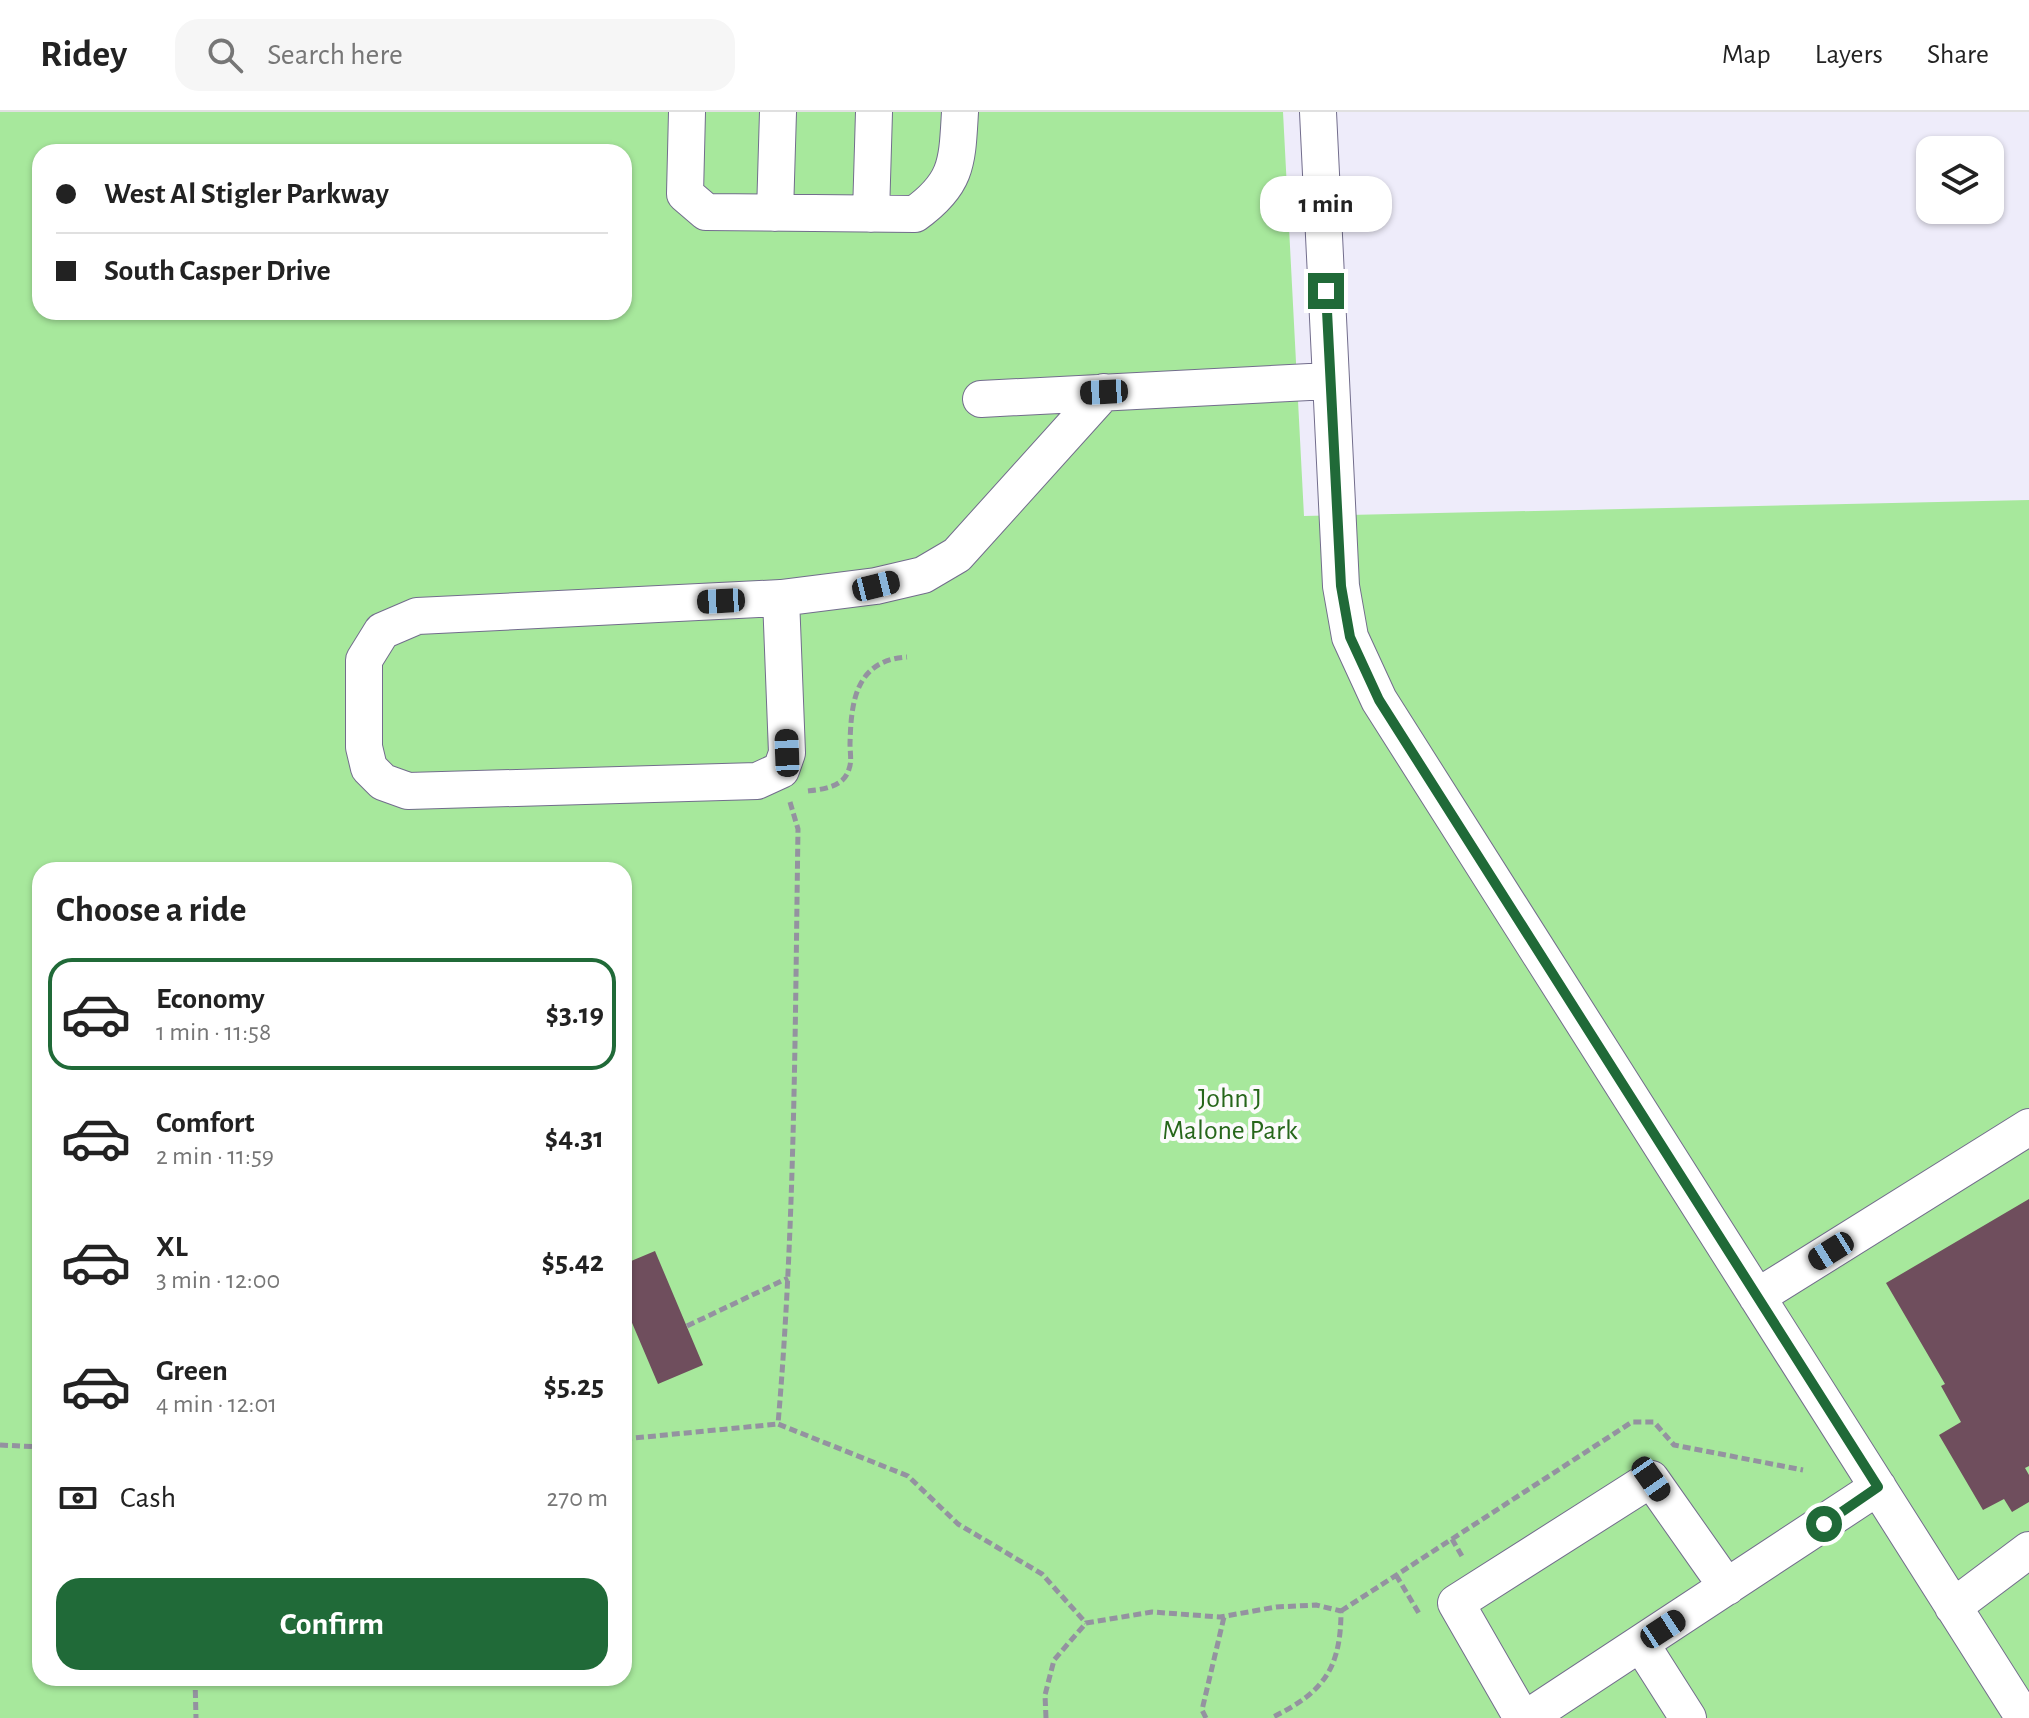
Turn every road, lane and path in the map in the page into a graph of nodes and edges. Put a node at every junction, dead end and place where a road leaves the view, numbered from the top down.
1 (687, 112) edge
2 (778, 112) edge
3 (874, 112) edge
4 (960, 112) edge
5 (1318, 112) edge
6 (775, 213) junction
7 (871, 214) junction
8 (1329, 381) junction
9 (1104, 392) junction
10 (981, 399) dead end
11 (781, 598) junction
12 (907, 657) dead end
13 (784, 781) junction
14 (2029, 1127) edge
15 (788, 1278) junction
16 (1757, 1297) junction
17 (687, 1326) dead end
18 (778, 1424) junction
19 (632, 1438) edge
20 (0, 1445) edge
21 (32, 1447) edge
22 (1878, 1487) junction
23 (2029, 1550) edge
24 (1481, 1587) junction
25 (1727, 1587) junction
26 (1953, 1607) junction
27 (1341, 1611) junction
28 (1224, 1617) junction
29 (1086, 1623) junction
30 (1641, 1644) junction
31 (195, 1686) edge
32 (196, 1718) edge
33 (1046, 1718) edge
34 (1206, 1718) edge
35 (1271, 1718) edge
36 (1525, 1718) edge
37 (1688, 1718) edge
38 (2024, 1718) edge

1 - 6 street
2 - 6 street
3 - 7 street
4 - 7 street
5 - 8 street
6 - 7 street
8 - 9 street
8 - 16 street
9 - 10 street
9 - 11 street
11 - 13 street
11 - 13 street
12 - 13 path
13 - 15 path
14 - 16 street
15 - 17 path
15 - 18 path
16 - 22 street
18 - 19 path
18 - 29 path
20 - 21 path
22 - 25 street
22 - 26 street
23 - 26 street
24 - 25 street
24 - 27 path
24 - 36 street
25 - 30 street
26 - 38 street
27 - 28 path
27 - 35 path
28 - 29 path
28 - 34 path
29 - 33 path
30 - 36 street
30 - 37 street
31 - 32 path

